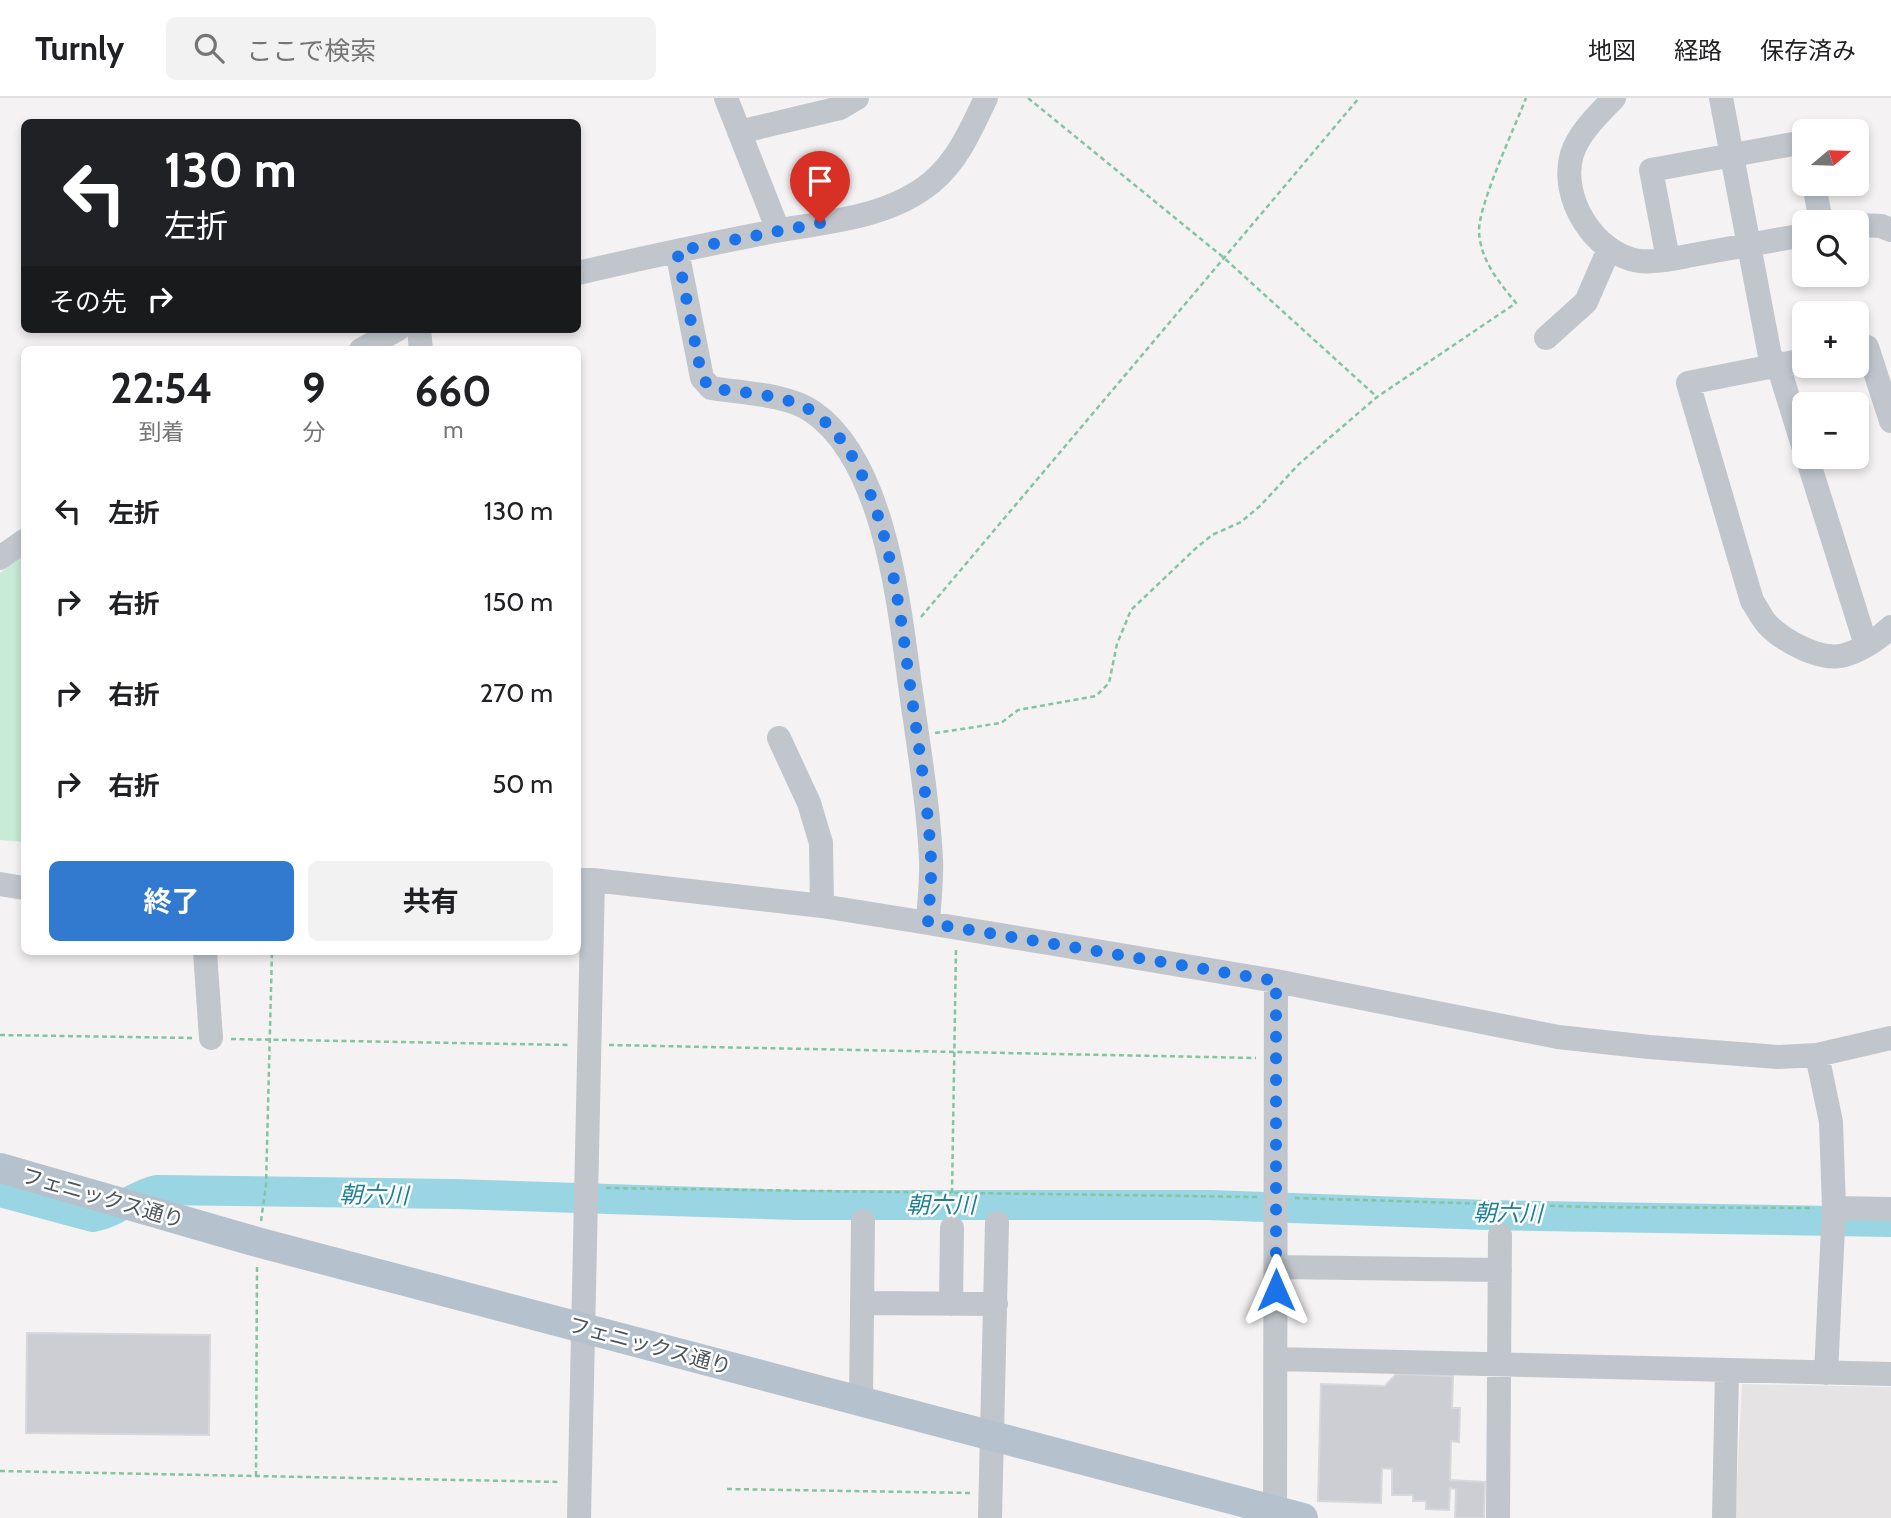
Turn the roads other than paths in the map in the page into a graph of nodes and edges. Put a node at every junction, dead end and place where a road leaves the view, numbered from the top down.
1 (726, 98) edge
2 (858, 98) edge
3 (986, 98) edge
4 (1614, 98) edge
5 (1721, 98) edge
6 (739, 132) junction
7 (1792, 144) edge
8 (1732, 156) junction
9 (1869, 226) edge
10 (778, 230) junction
11 (1891, 230) edge
12 (1792, 237) edge
13 (1748, 245) junction
14 (1609, 249) junction
15 (677, 251) junction
16 (1668, 259) junction
17 (581, 272) edge
18 (391, 333) edge
19 (1546, 338) dead end
20 (368, 346) edge
21 (1872, 346) edge
22 (1792, 362) edge
23 (1778, 365) junction
24 (1792, 410) edge
25 (1891, 421) edge
26 (1811, 469) edge
27 (21, 543) edge
28 (0, 558) edge
29 (1891, 627) edge
30 (1866, 645) junction
31 (779, 738) dead end
32 (585, 880) edge
33 (0, 884) edge
34 (21, 888) edge
35 (822, 906) junction
36 (928, 923) junction
37 (205, 955) edge
38 (1276, 981) junction
39 (211, 1038) road end
40 (1891, 1038) edge
41 (1817, 1055) junction
42 (0, 1168) edge
43 (1891, 1209) edge
44 (1834, 1216) junction
45 (863, 1221) dead end
46 (998, 1223) dead end
47 (952, 1228) dead end
48 (1500, 1236) dead end
49 (1276, 1267) junction
50 (1500, 1270) junction
51 (862, 1303) junction
52 (951, 1304) junction
53 (996, 1304) junction
54 (583, 1328) junction
55 (1276, 1359) junction
56 (1499, 1364) junction
57 (1727, 1370) junction
58 (1826, 1373) junction
59 (1891, 1374) edge
60 (861, 1401) junction
61 (991, 1436) junction
62 (1289, 1514) edge
63 (579, 1518) edge
64 (990, 1518) edge
65 (1498, 1518) edge
66 (1724, 1518) edge

1 - 6 street
2 - 6 street
3 - 10 street
4 - 14 street
5 - 8 street
6 - 10 street
7 - 8 street
8 - 13 street
8 - 16 street
9 - 11 street
10 - 15 street
12 - 13 street
13 - 16 street
13 - 23 street
14 - 16 street
14 - 19 street
15 - 17 street
15 - 36 street
18 - 20 street
21 - 25 street
22 - 23 street
23 - 24 street
23 - 30 street
26 - 30 street
27 - 28 street
29 - 30 street
31 - 35 street
32 - 35 street
32 - 54 street
33 - 34 street
35 - 36 street
36 - 38 street
37 - 39 street
38 - 41 street
38 - 49 street
40 - 41 street
41 - 44 street
42 - 54 main road, フェニックス通り
43 - 44 street
44 - 58 street
45 - 51 street
46 - 53 street
47 - 52 street
48 - 50 street
49 - 50 street
49 - 55 street
50 - 56 street
51 - 52 street
51 - 60 street
52 - 53 street
53 - 61 street
54 - 60 main road, フェニックス通り
54 - 63 street
55 - 56 street
55 - 62 street
56 - 57 street
56 - 65 street
57 - 58 street
57 - 66 street
58 - 59 street
60 - 61 main road, フェニックス通り
61 - 62 main road, フェニックス通り
61 - 64 street

